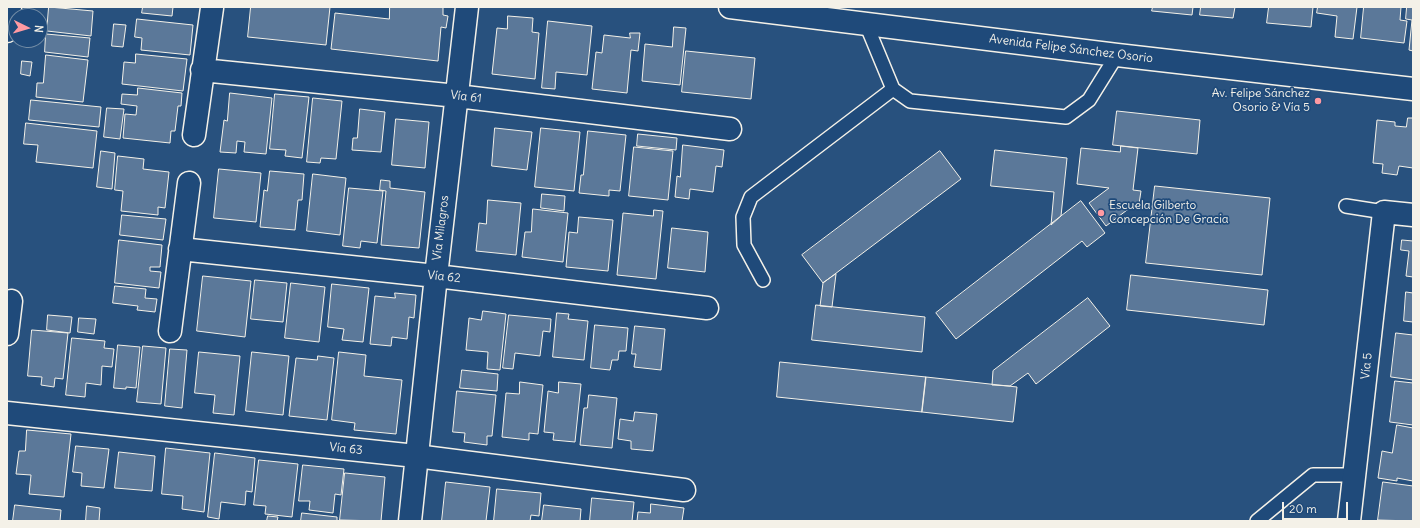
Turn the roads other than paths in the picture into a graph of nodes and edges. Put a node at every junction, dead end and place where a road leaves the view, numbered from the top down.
1 (10, 7) edge
2 (467, 7) edge
3 (730, 7) edge
4 (212, 8) dead end
5 (805, 12) edge
6 (866, 24) junction
7 (7, 31) edge
8 (1117, 54) junction
9 (202, 70) junction
10 (893, 89) junction
11 (1413, 89) edge
12 (457, 96) junction
13 (730, 129) dead end
14 (194, 135) dead end
15 (189, 183) dead end
16 (1346, 206) dead end
17 (1384, 212) junction
18 (1413, 216) edge
19 (180, 249) junction
20 (436, 276) junction
21 (763, 280) dead end
22 (11, 301) dead end
23 (707, 308) dead end
24 (170, 331) dead end
25 (7, 334) edge
26 (7, 413) edge
27 (416, 456) junction
28 (1355, 475) junction
29 (684, 490) dead end
30 (410, 521) edge
31 (1257, 521) edge
32 (1349, 521) edge

1 - 7 street
2 - 12 street, Vía Milagros
3 - 5 street, Avenida Felipe Sánchez Osorio
4 - 9 street
5 - 6 street, Avenida Felipe Sánchez Osorio
6 - 8 street, Avenida Felipe Sánchez Osorio
6 - 10 lane
8 - 10 lane
8 - 11 street, Avenida Felipe Sánchez Osorio
9 - 12 street, Vía 61
9 - 14 street
10 - 21 lane
12 - 13 street, Vía 61
12 - 20 street, Vía Milagros
15 - 19 street
16 - 17 lane
17 - 18 street
17 - 28 street, Vía 5
19 - 20 street, Vía 62
19 - 24 street
20 - 23 street, Vía 62
20 - 27 street, Vía Milagros
22 - 25 street
26 - 27 street, Vía 63
27 - 29 street, Vía 63
27 - 30 street, Vía Milagros
28 - 31 lane
28 - 32 street, Vía 5

